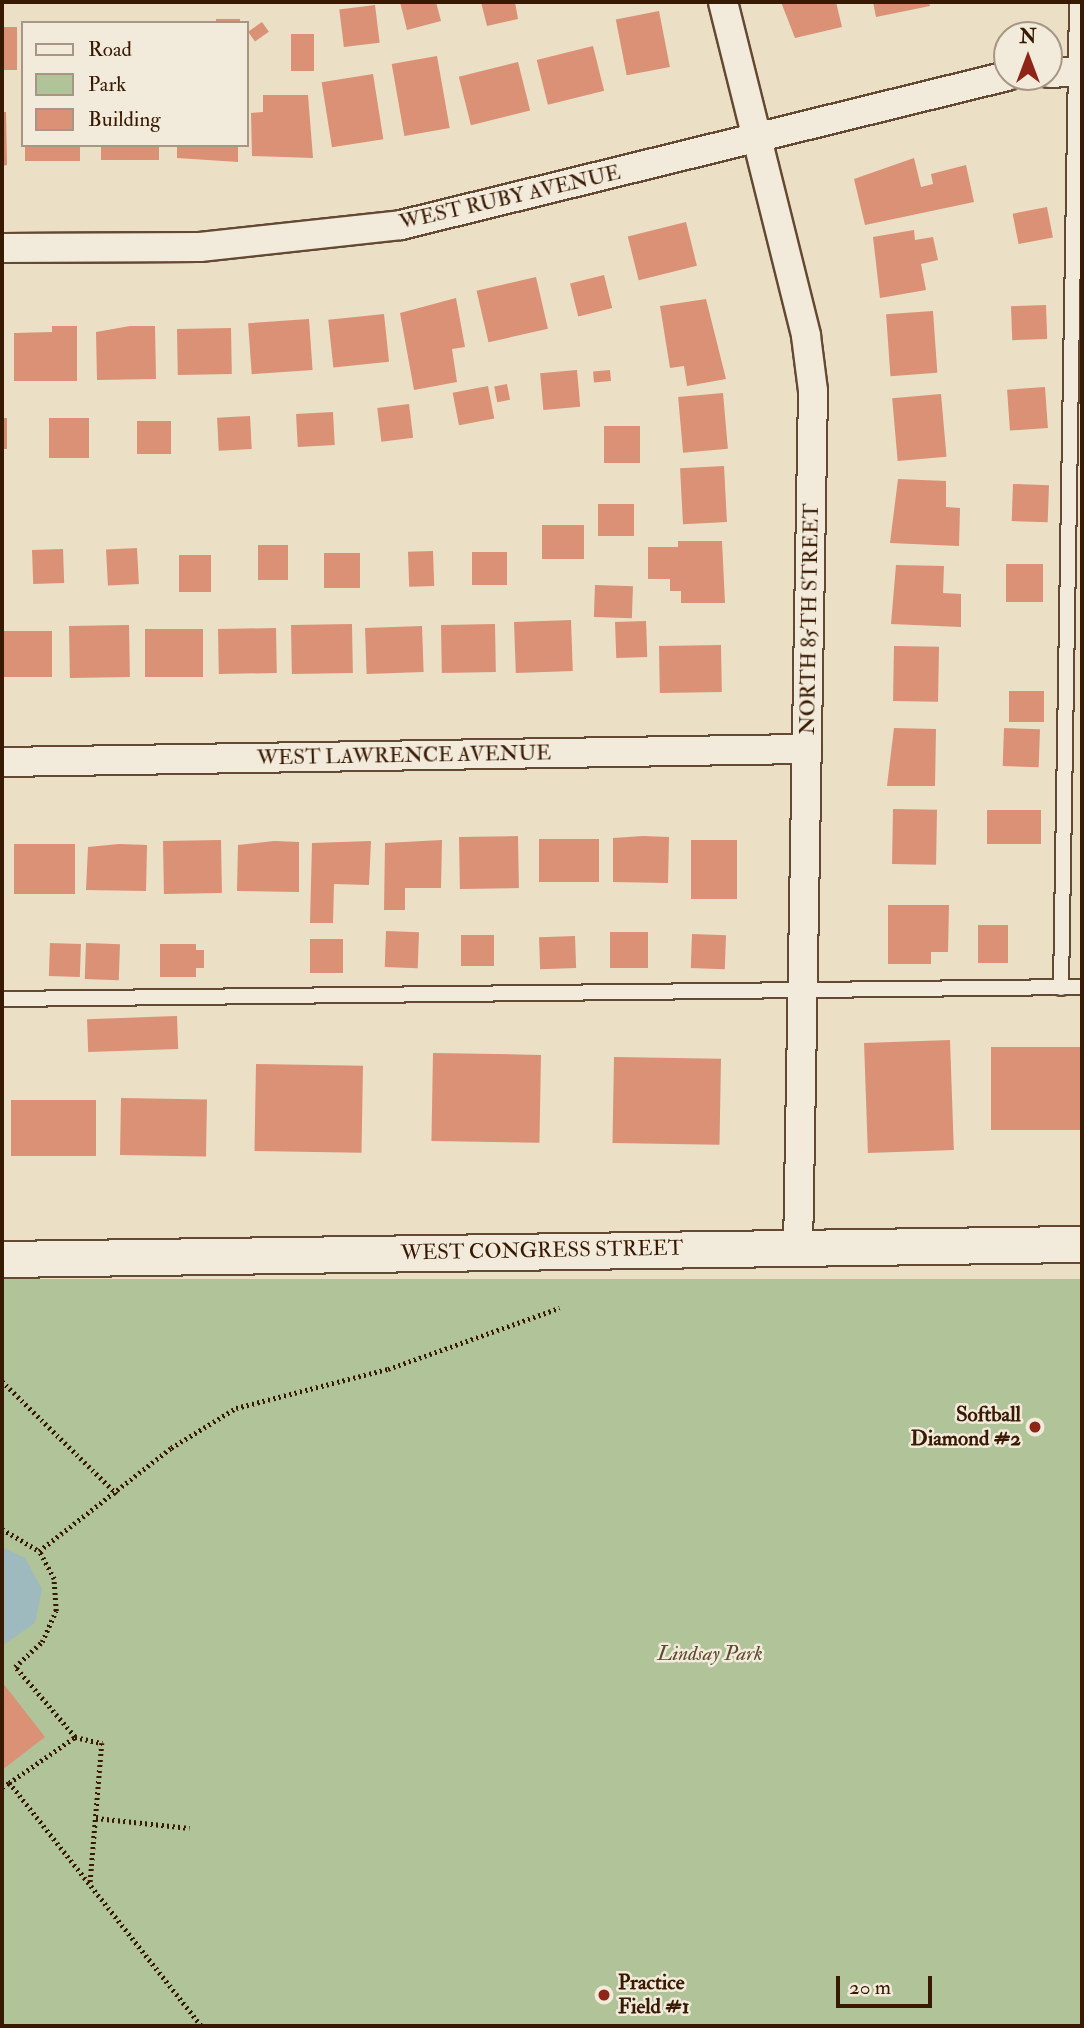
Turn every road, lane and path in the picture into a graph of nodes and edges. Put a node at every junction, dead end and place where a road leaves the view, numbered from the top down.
1 (723, 2) edge
2 (1077, 2) edge
3 (1069, 72) edge
4 (993, 79) edge
5 (758, 137) junction
6 (2, 248) edge
7 (807, 750) junction
8 (2, 762) edge
9 (804, 986) junction
10 (1082, 987) edge
11 (1061, 988) junction
12 (2, 999) edge
13 (1082, 1244) edge
14 (798, 1247) junction
15 (2, 1259) edge
16 (559, 1308) dead end
17 (2, 1381) edge
18 (117, 1494) junction
19 (2, 1529) edge
20 (39, 1551) junction
21 (75, 1737) junction
22 (9, 1783) junction
23 (2, 1787) edge
24 (96, 1818) junction
25 (189, 1828) dead end
26 (90, 1886) junction
27 (201, 2026) edge

1 - 5 street, NORTH 85TH STREET
2 - 3 lane
3 - 11 lane
4 - 5 street, WEST RUBY AVENUE
5 - 6 street, WEST RUBY AVENUE
5 - 7 street, NORTH 85TH STREET
7 - 8 street, WEST LAWRENCE AVENUE
7 - 9 street, NORTH 85TH STREET
9 - 11 lane
9 - 12 lane
9 - 14 street, NORTH 85TH STREET
10 - 11 lane
13 - 14 street, WEST CONGRESS STREET
14 - 15 street, WEST CONGRESS STREET
16 - 18 path
17 - 18 path
18 - 20 path
19 - 20 path
20 - 21 path
21 - 22 path
21 - 24 path
22 - 23 path
22 - 26 path
24 - 25 path
24 - 26 path
26 - 27 path

